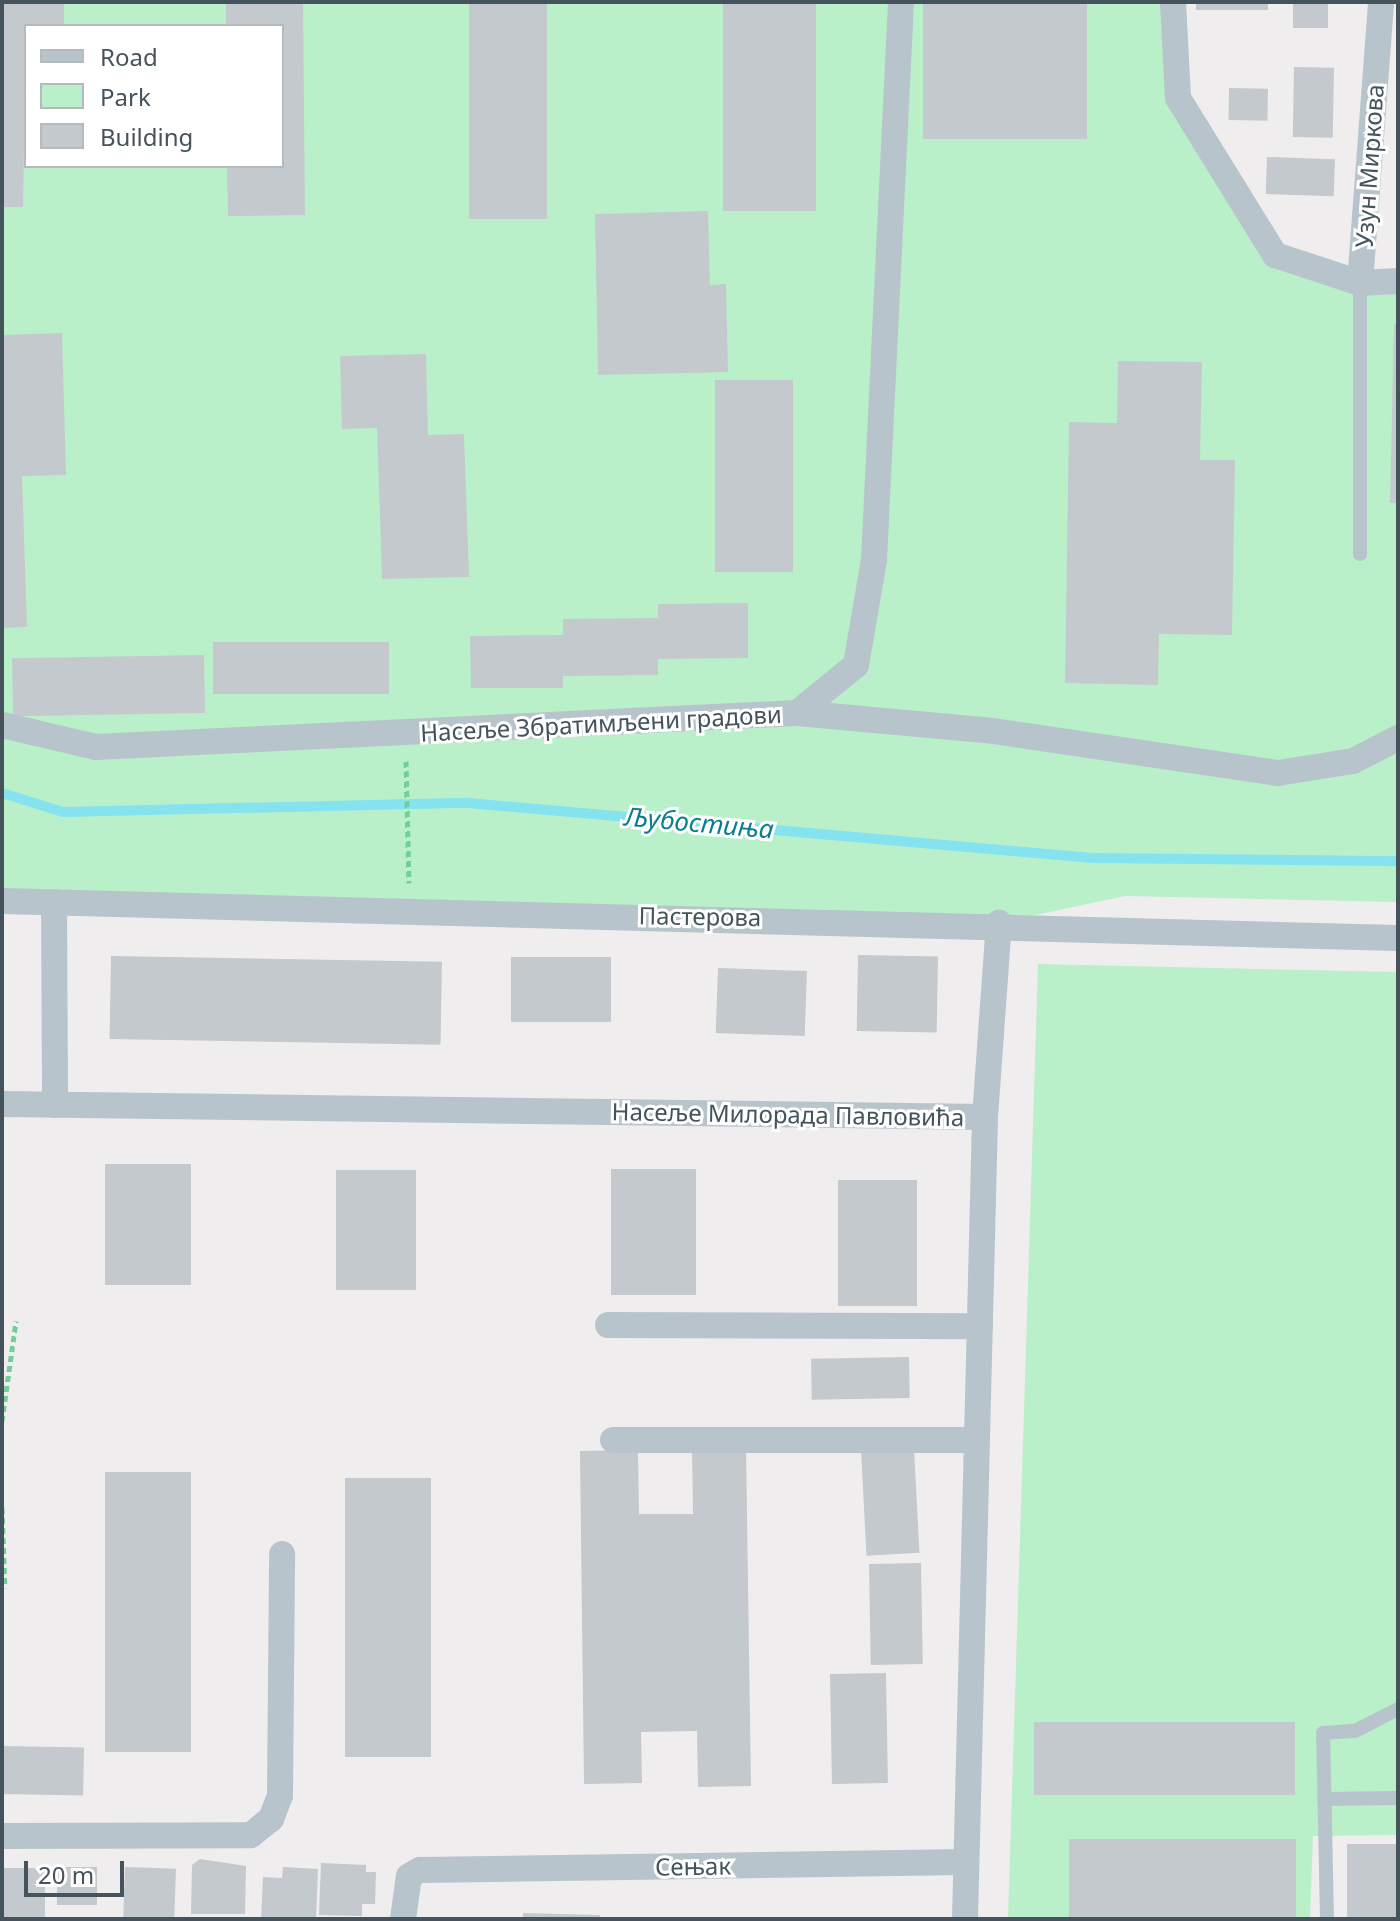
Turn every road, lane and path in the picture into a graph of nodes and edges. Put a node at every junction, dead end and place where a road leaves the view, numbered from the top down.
1 (901, 2) edge
2 (1173, 2) edge
3 (1381, 2) edge
4 (1398, 281) edge
5 (1360, 283) junction
6 (1360, 554) dead end
7 (797, 713) junction
8 (2, 725) edge
9 (1398, 738) edge
10 (406, 779) dead end
11 (407, 861) dead end
12 (2, 901) edge
13 (54, 902) junction
14 (999, 923) junction
15 (1398, 938) edge
16 (2, 1104) edge
17 (55, 1105) junction
18 (985, 1117) junction
19 (16, 1321) dead end
20 (608, 1325) dead end
21 (980, 1326) junction
22 (2, 1421) edge
23 (613, 1440) dead end
24 (976, 1440) junction
25 (2, 1508) edge
26 (282, 1554) dead end
27 (5, 1588) dead end
28 (1398, 1709) edge
29 (1396, 1798) edge
30 (1324, 1799) junction
31 (2, 1836) edge
32 (965, 1862) junction
33 (403, 1919) edge
34 (965, 1919) edge
35 (1327, 1919) edge

1 - 7 street, Насеље Збратимљени градови
2 - 5 street
3 - 5 street, Узун Миркова
4 - 5 street
5 - 6 lane
7 - 8 street, Насеље Збратимљени градови
7 - 9 street
10 - 11 path
12 - 13 street, Пастерова
13 - 14 street, Пастерова
13 - 17 street
14 - 15 street, Пастерова
14 - 18 street
16 - 17 street, Насеље Милорада Павловића
17 - 18 street, Насеље Милорада Павловића
18 - 21 street, Насеље Милорада Павловића
19 - 22 path
20 - 21 street
21 - 24 street, Насеље Милорада Павловића
23 - 24 street
24 - 32 street, Насеље Милорада Павловића
25 - 27 path
26 - 31 street
28 - 30 lane
29 - 30 lane
30 - 35 lane
32 - 33 street, Сењак
32 - 34 street

